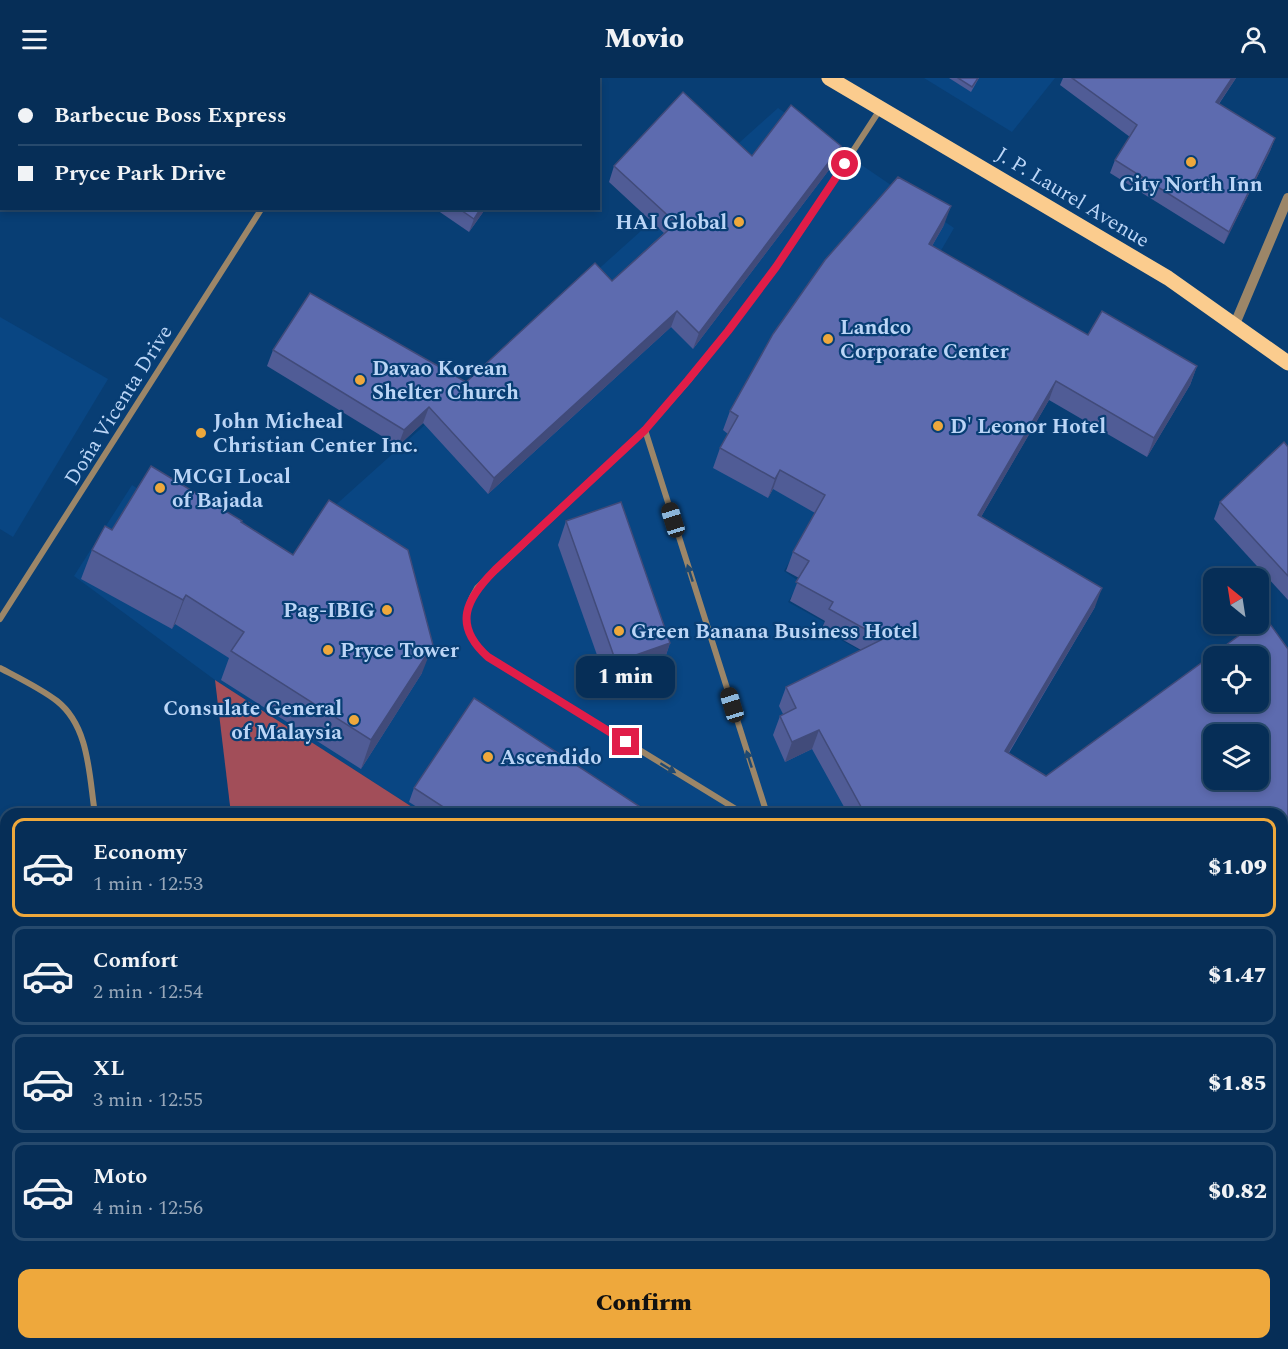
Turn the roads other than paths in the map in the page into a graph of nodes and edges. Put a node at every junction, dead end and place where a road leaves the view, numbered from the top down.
1 (829, 78) edge
2 (881, 107) junction
3 (1288, 198) edge
4 (261, 210) edge
5 (1235, 324) junction
6 (1288, 363) edge
7 (645, 430) junction
8 (0, 619) edge
9 (0, 668) edge
10 (94, 808) edge
11 (734, 808) edge
12 (765, 808) edge

1 - 2 main road, J. P. Laurel Avenue
2 - 5 main road, J. P. Laurel Avenue
2 - 7 street
3 - 5 street
4 - 8 street, Doña Vicenta Drive
5 - 6 main road, J. P. Laurel Avenue
7 -> 11 street
12 -> 7 street
9 - 10 street

